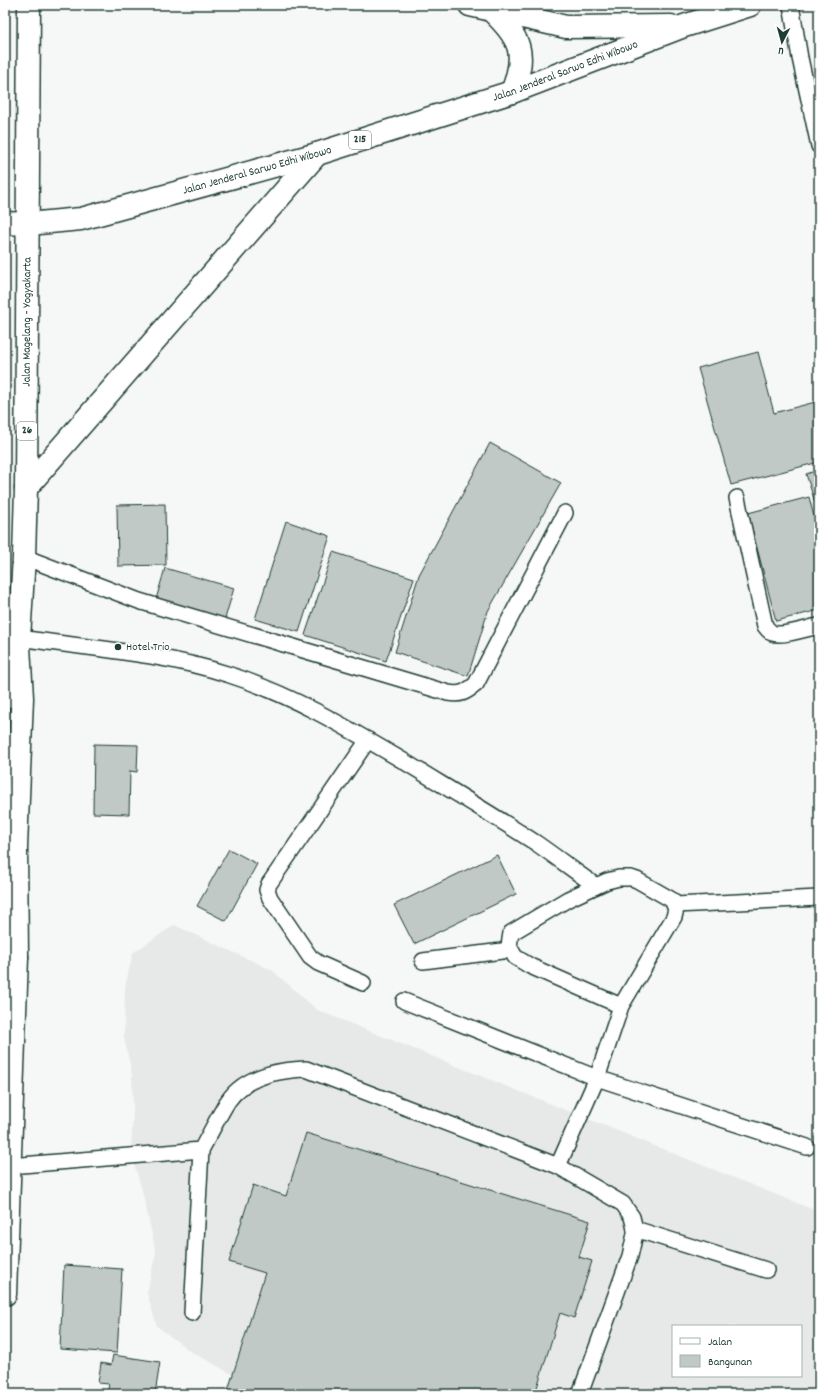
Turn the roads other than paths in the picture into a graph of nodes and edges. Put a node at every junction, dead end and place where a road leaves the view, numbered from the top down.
1 (29, 5) edge
2 (470, 5) edge
3 (750, 5) edge
4 (791, 5) edge
5 (492, 11) junction
6 (684, 26) junction
7 (512, 92) junction
8 (819, 146) edge
9 (317, 154) junction
10 (5, 223) edge
11 (28, 224) junction
12 (26, 488) junction
13 (737, 498) dead end
14 (565, 513) dead end
15 (24, 557) junction
16 (819, 626) edge
17 (19, 638) junction
18 (5, 697) edge
19 (368, 740) junction
20 (5, 799) edge
21 (10, 839) edge
22 (596, 886) junction
23 (819, 898) edge
24 (675, 905) junction
25 (5, 932) edge
26 (510, 950) junction
27 (17, 957) junction
28 (423, 961) dead end
29 (364, 983) dead end
30 (404, 1001) dead end
31 (621, 1006) junction
32 (597, 1078) junction
33 (807, 1147) dead end
34 (201, 1150) junction
35 (10, 1166) junction
36 (558, 1166) junction
37 (635, 1229) junction
38 (766, 1270) dead end
39 (5, 1294) edge
40 (192, 1313) dead end
41 (580, 1394) edge

1 - 11 main road, Jalan Magelang - Yogyakarta / 26
2 - 5 main road, Jalan Jenderal Sarwo Edhi Wibowo / 215
3 - 6 main road, Jalan Jenderal Sarwo Edhi Wibowo / 215
4 - 8 lane
5 - 6 main road, Jalan Jenderal Sarwo Edhi Wibowo / 215
5 - 7 main road
6 - 7 main road, Jalan Jenderal Sarwo Edhi Wibowo / 215
7 - 9 main road, Jalan Jenderal Sarwo Edhi Wibowo / 215
9 - 11 main road, Jalan Jenderal Sarwo Edhi Wibowo / 215
9 - 12 main road
10 - 11 main road, Jalan Jenderal Sarwo Edhi Wibowo
11 - 12 main road, Jalan Magelang - Yogyakarta / 26
12 - 15 main road, Jalan Magelang - Yogyakarta / 26
13 - 16 lane
14 - 15 lane
15 - 17 main road, Jalan Magelang - Yogyakarta / 26
17 - 18 main road, 26
17 - 19 lane
17 - 21 main road
19 - 22 lane
19 - 29 lane
20 - 21 main road
21 - 27 main road
22 - 24 lane
22 - 26 lane
23 - 24 lane
24 - 31 lane
25 - 27 main road
26 - 28 lane
26 - 31 lane
27 - 35 main road
30 - 32 lane
31 - 32 lane
32 - 33 lane
32 - 36 lane
34 - 35 lane
34 - 36 lane
34 - 40 lane
35 - 39 main road
36 - 37 lane
37 - 38 lane
37 - 41 lane

